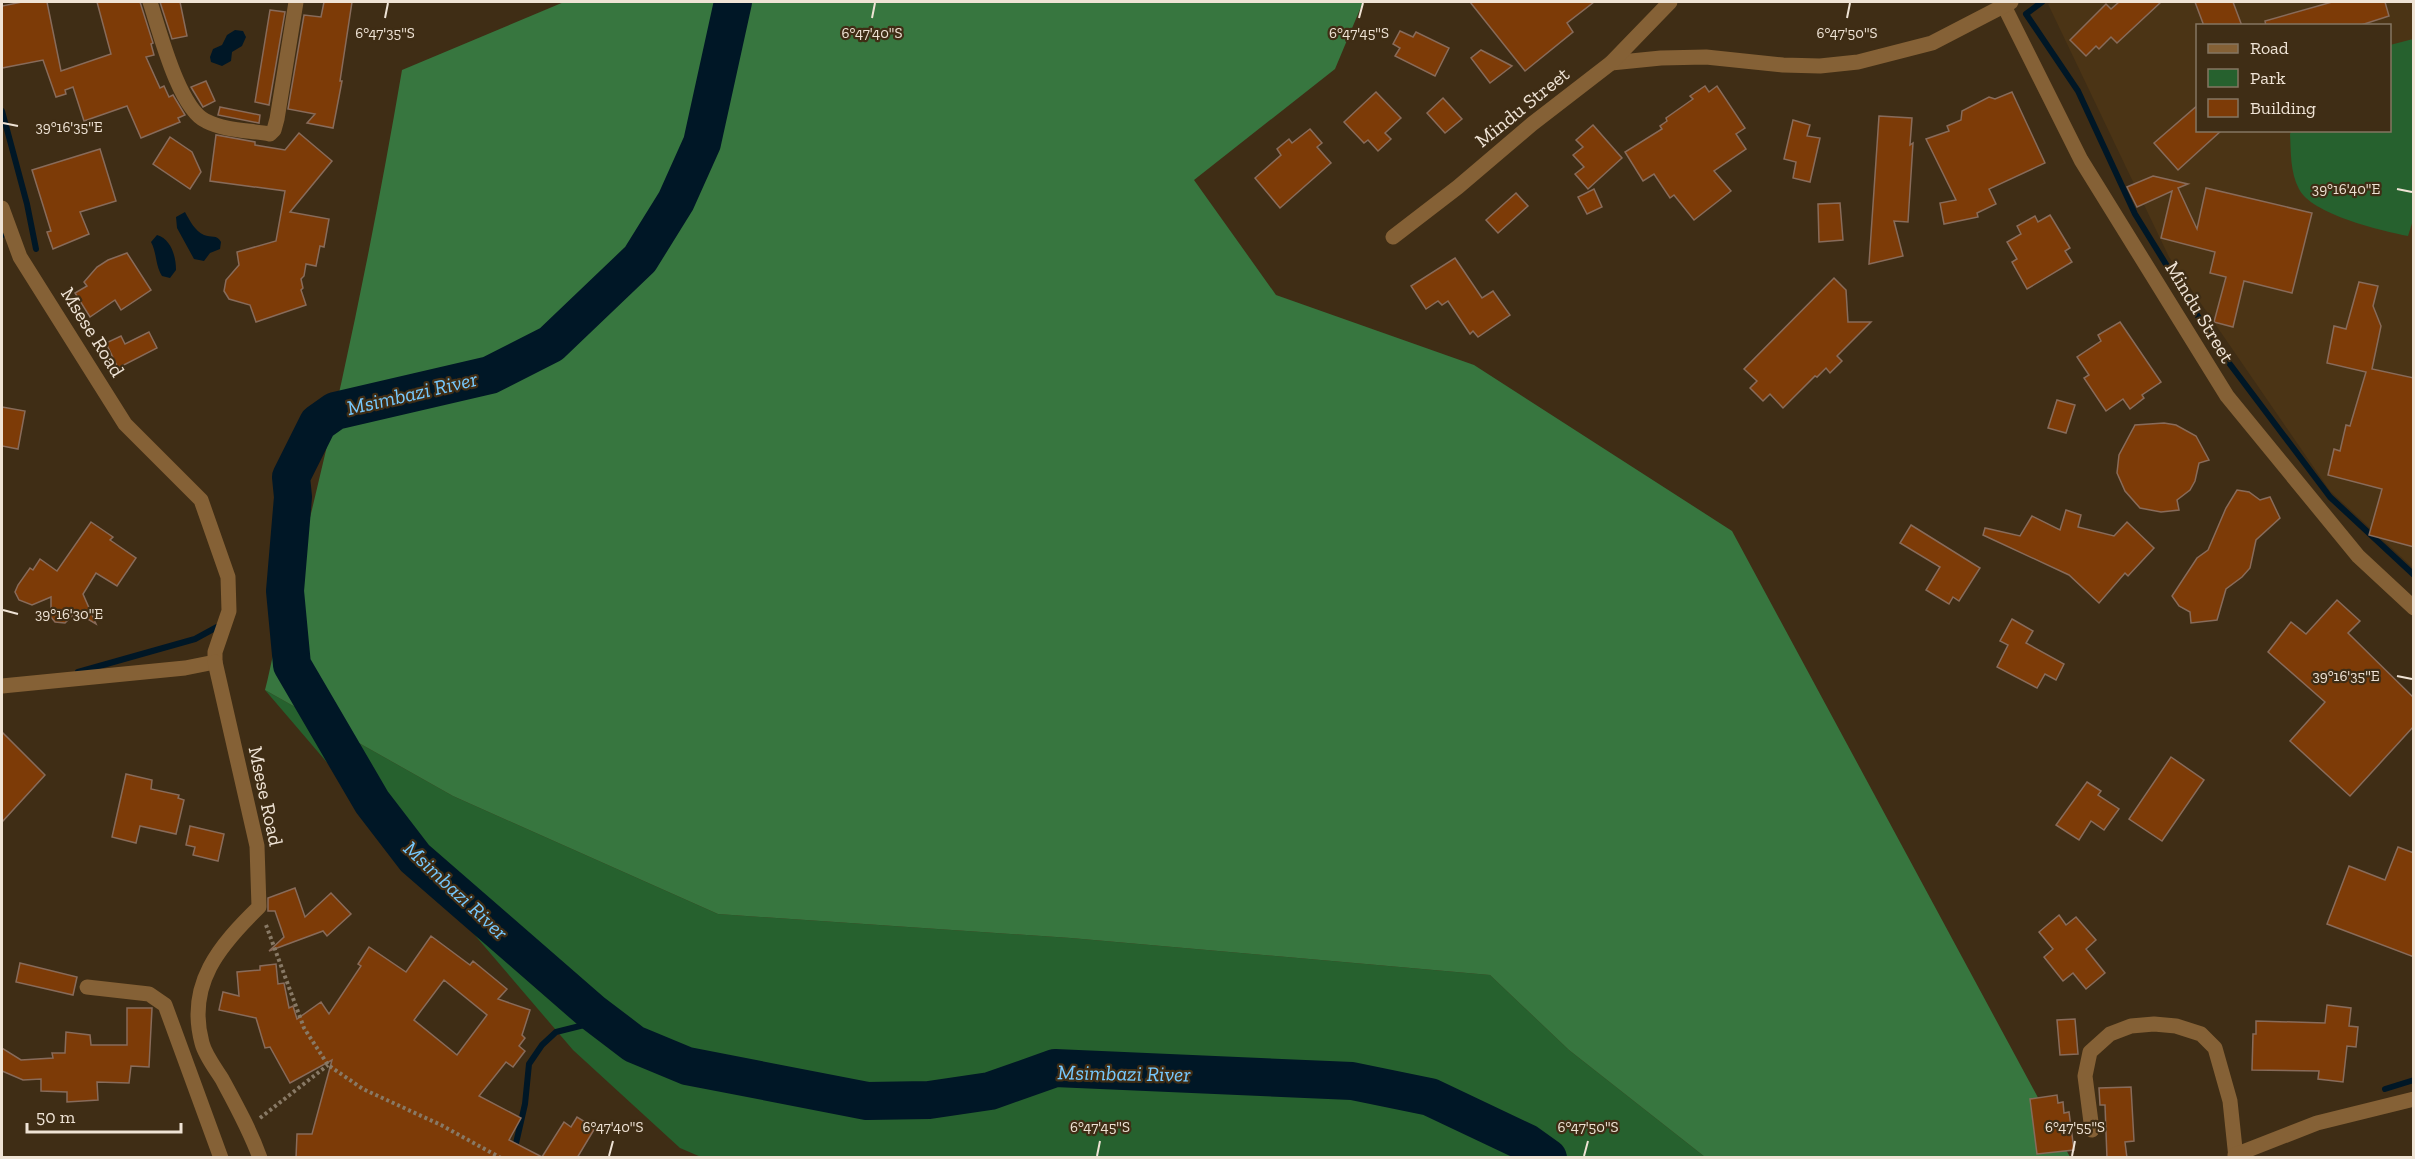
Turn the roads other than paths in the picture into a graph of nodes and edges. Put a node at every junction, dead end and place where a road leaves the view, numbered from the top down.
1 (150, 2) edge
2 (296, 2) edge
3 (1670, 2) edge
4 (2006, 3) edge
5 (1611, 63) junction
6 (2, 208) edge
7 (1393, 237) dead end
8 (2414, 608) edge
9 (215, 662) junction
10 (2, 686) edge
11 (87, 987) dead end
12 (2414, 1099) edge
13 (2092, 1130) dead end
14 (2235, 1156) edge
15 (221, 1158) edge
16 (260, 1158) edge

1 - 2 street
3 - 5 street, Mindu Street
4 - 5 street
4 - 8 street, Mindu Street
5 - 7 street, Mindu Street
6 - 9 street, Msese Road
9 - 10 street
9 - 16 street, Msese Road
11 - 15 street
12 - 14 street
13 - 14 street

